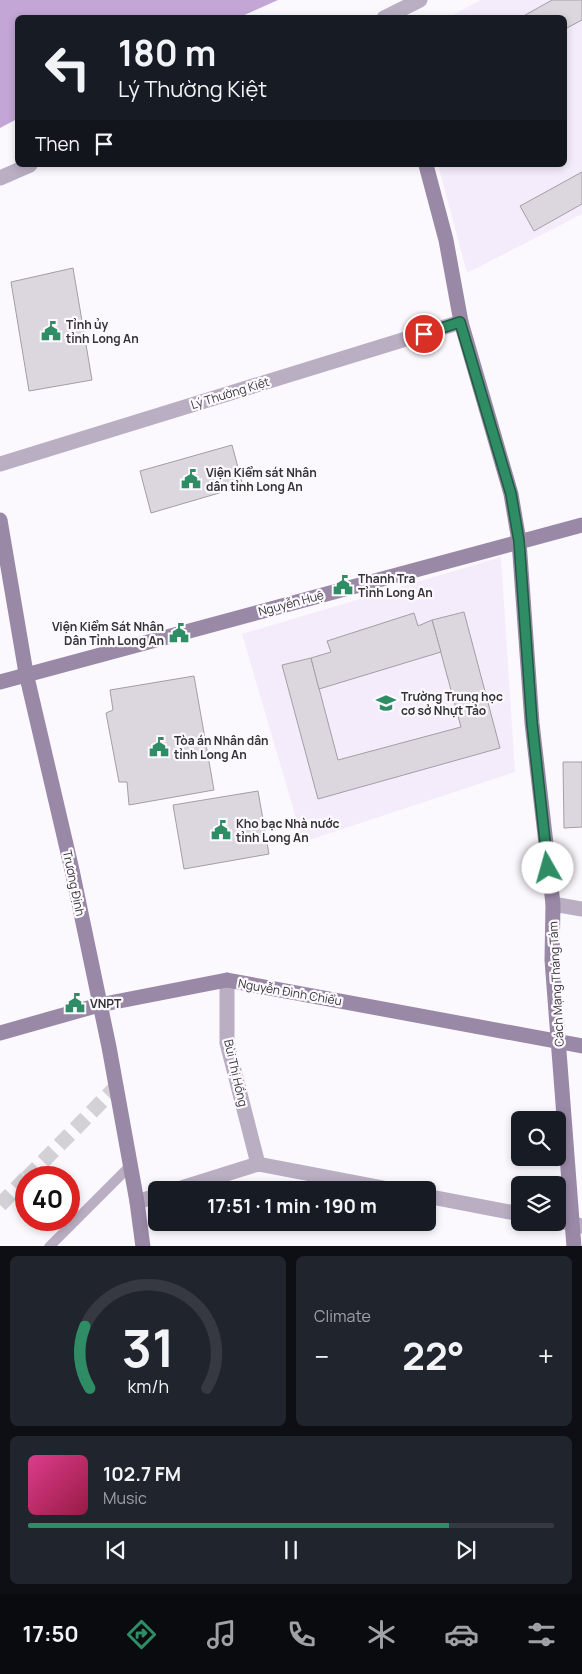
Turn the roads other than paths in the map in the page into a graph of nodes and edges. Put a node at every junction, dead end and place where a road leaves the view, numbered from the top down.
1 (420, 0) edge
2 (390, 15) edge
3 (25, 167) edge
4 (427, 167) edge
5 (0, 178) edge
6 (460, 322) junction
7 (0, 464) edge
8 (0, 520) edge
9 (582, 525) edge
10 (519, 541) junction
11 (26, 673) junction
12 (0, 682) edge
13 (552, 904) junction
14 (582, 909) edge
15 (227, 980) junction
16 (99, 1005) junction
17 (0, 1034) edge
18 (559, 1042) junction
19 (582, 1046) edge
20 (258, 1164) junction
21 (130, 1166) junction
22 (204, 1181) edge
23 (347, 1181) edge
24 (436, 1198) edge
25 (148, 1199) edge
26 (137, 1202) junction
27 (511, 1212) edge
28 (571, 1224) edge
29 (49, 1246) edge
30 (143, 1246) edge
31 (574, 1246) edge

1 - 2 street
3 - 5 street
4 - 6 street, Cách Mạng Tháng Tám
6 - 7 street, Lý Thường Kiệt
6 - 10 street, Cách Mạng Tháng Tám
8 - 11 street, Trương Định
9 - 10 street, Nguyễn Huệ
10 - 11 street, Nguyễn Huệ
10 - 13 street, Cách Mạng Tháng Tám
11 - 12 street, Nguyễn Huệ
11 - 16 street, Trương Định
13 - 14 street
13 - 18 street, Cách Mạng Tháng Tám
15 - 16 street, Nguyễn Đình Chiểu
15 - 18 street, Nguyễn Đình Chiểu
15 - 20 street, Bùi Thị Hồng
16 - 17 street, Nguyễn Đình Chiểu
16 - 21 street, Trương Định
18 - 19 street, Nguyễn Đình Chiểu
18 - 28 street, Cách Mạng Tháng Tám
20 - 22 street
20 - 23 street
21 - 26 street, Trương Định
21 - 29 lane
24 - 27 street
25 - 26 street
26 - 30 street, Trương Định
28 - 31 street, Cách Mạng Tháng Tám

